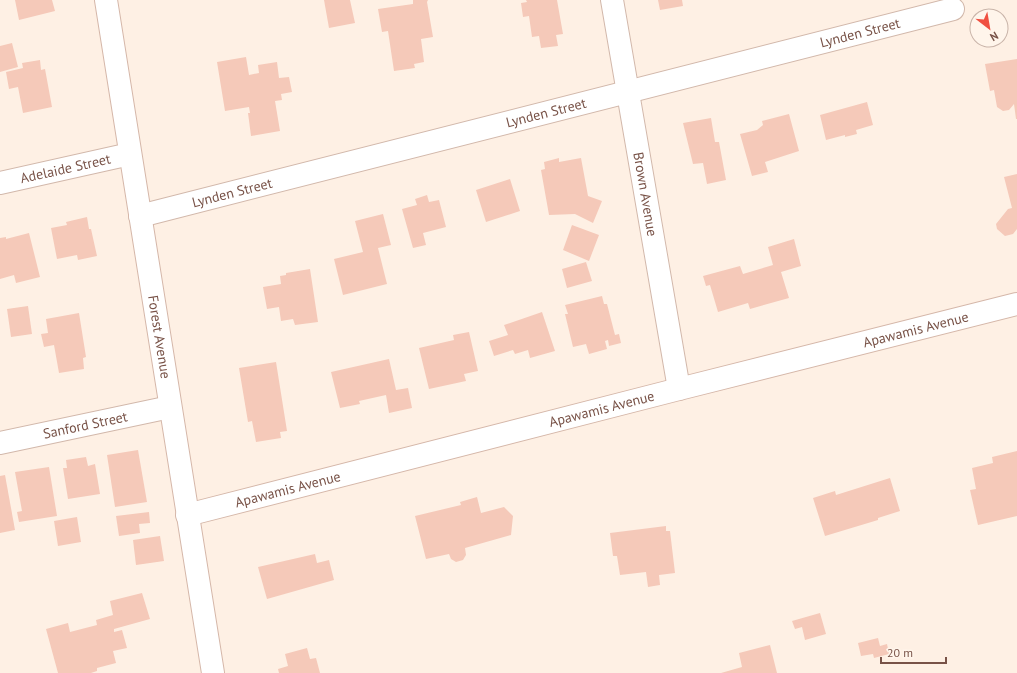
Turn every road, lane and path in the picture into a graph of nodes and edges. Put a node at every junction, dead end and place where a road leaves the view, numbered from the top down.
1 (106, 0) edge
2 (612, 0) edge
3 (953, 9) dead end
4 (627, 92) junction
5 (130, 154) junction
6 (0, 182) edge
7 (140, 216) junction
8 (1017, 304) edge
9 (679, 388) junction
10 (170, 407) junction
11 (0, 443) edge
12 (187, 515) junction
13 (213, 673) edge

1 - 5 street, Forest Avenue
2 - 4 street, Brown Avenue
3 - 4 street, Lynden Street
4 - 7 street, Lynden Street
4 - 9 street, Brown Avenue
5 - 6 street, Adelaide Street
5 - 7 street, Forest Avenue
7 - 10 street, Forest Avenue
8 - 9 street, Apawamis Avenue
9 - 12 street, Apawamis Avenue
10 - 11 street, Sanford Street
10 - 12 street, Forest Avenue
12 - 13 street, Forest Avenue

